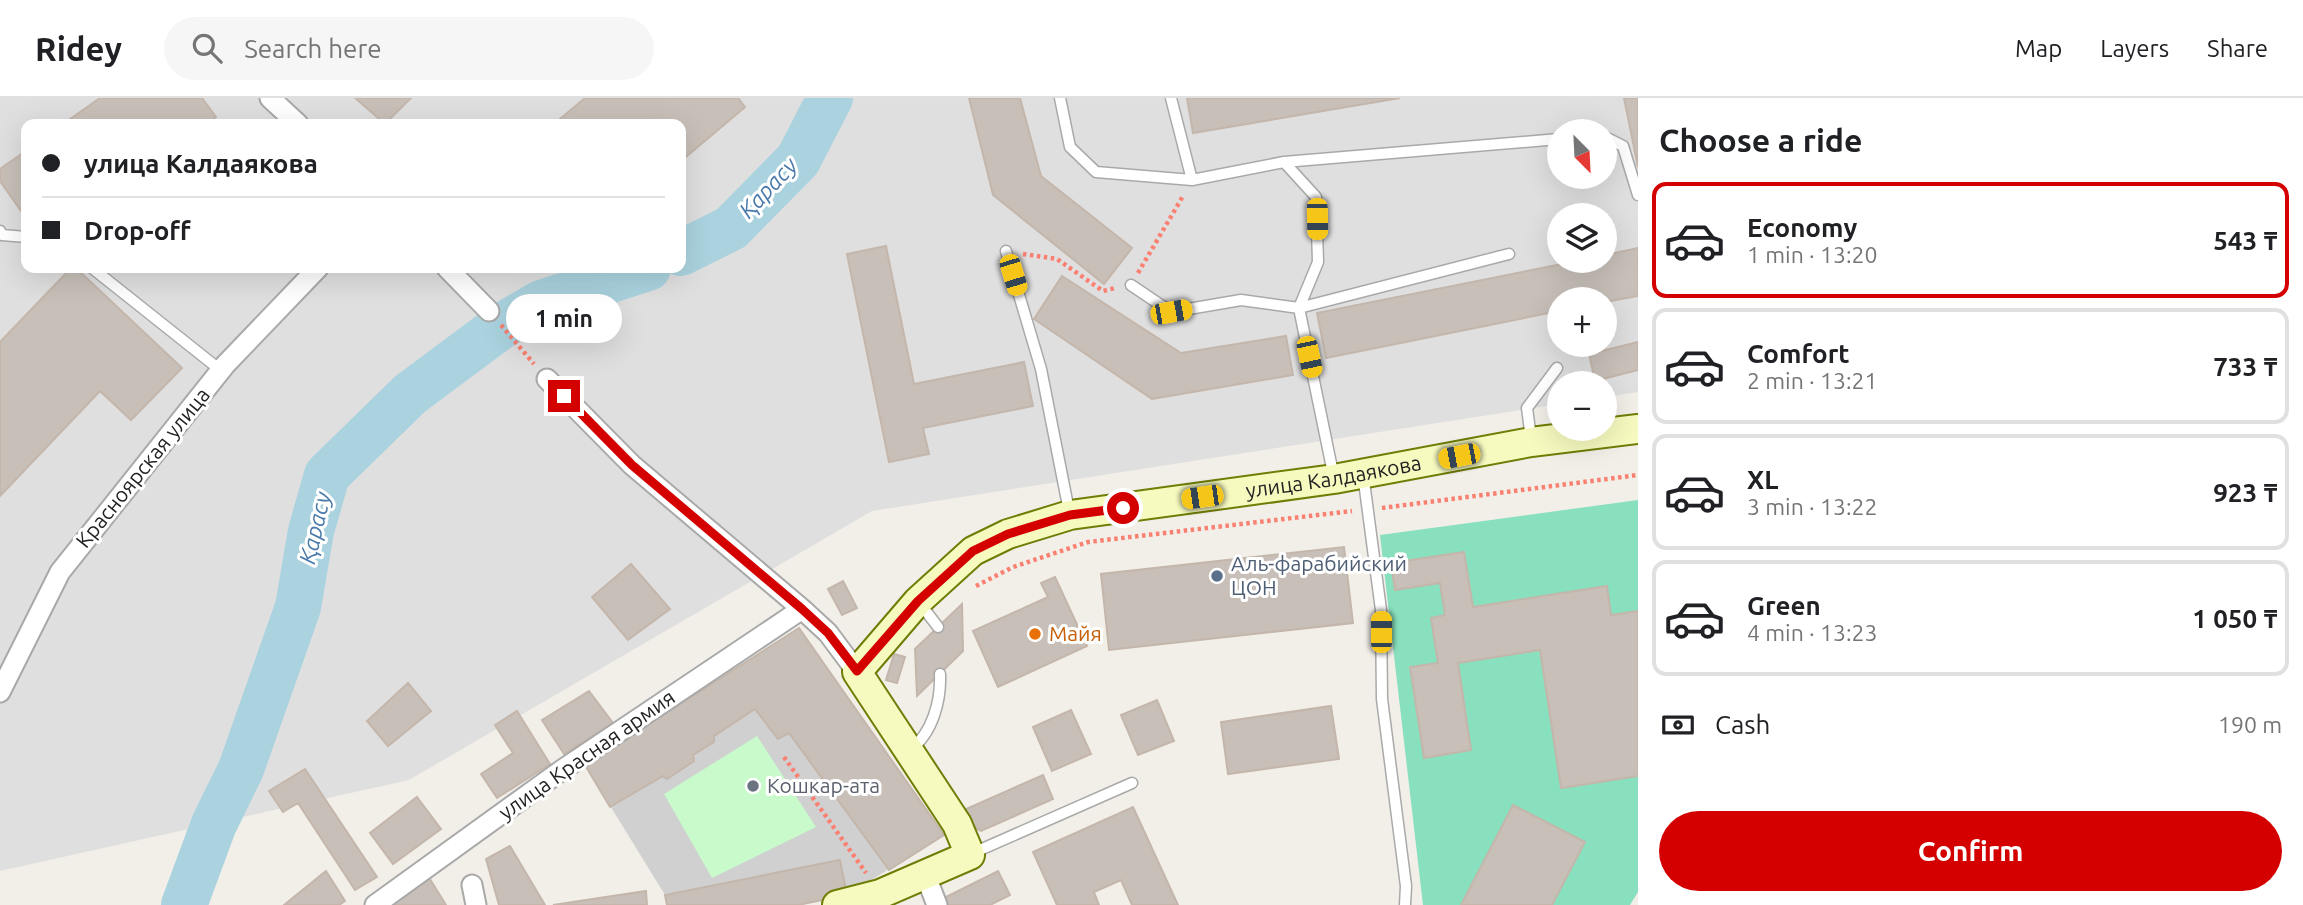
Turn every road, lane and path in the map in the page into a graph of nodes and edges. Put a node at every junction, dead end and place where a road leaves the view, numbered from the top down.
1 (270, 98) edge
2 (1060, 98) edge
3 (1171, 98) edge
4 (293, 119) edge
5 (1547, 140) edge
6 (1617, 143) edge
7 (1283, 162) junction
8 (1192, 180) junction
9 (1638, 195) edge
10 (0, 231) edge
11 (21, 237) edge
12 (1006, 251) joint
13 (1508, 254) dead end
14 (98, 273) edge
15 (313, 273) edge
16 (452, 273) edge
17 (1131, 285) junction
18 (1299, 308) junction
19 (494, 316) joint
20 (518, 345) dead end
21 (225, 365) junction
22 (1557, 368) dead end
23 (547, 379) dead end
24 (1638, 429) edge
25 (1531, 442) junction
26 (1363, 474) junction
27 (1638, 475) edge
28 (1334, 479) junction
29 (1367, 510) junction
30 (1070, 515) junction
31 (969, 593) dead end
32 (918, 601) junction
33 (802, 609) junction
34 (938, 627) dead end
35 (857, 671) junction
36 (940, 674) dead end
37 (0, 692) edge
38 (910, 750) junction
39 (784, 757) dead end
40 (1132, 783) dead end
41 (970, 855) junction
42 (925, 874) junction
43 (472, 884) dead end
44 (880, 894) junction
45 (375, 905) edge
46 (476, 905) edge
47 (837, 905) edge
48 (937, 905) edge
49 (1405, 905) edge

1 - 4 street
2 - 8 lane
3 - 8 lane
5 - 7 lane
6 - 9 lane
7 - 8 lane
7 - 18 lane
8 - 17 path
10 - 11 lane
12 - 17 path
12 - 30 lane
13 - 18 lane
14 - 21 lane
15 - 21 street, Красноярская улица
16 - 19 street
17 - 18 lane
18 - 28 lane
19 - 20 path
21 - 37 street, Красноярская улица
22 - 25 lane
23 - 33 street
24 - 25 street, улица Калдаякова
25 - 26 street, улица Калдаякова
26 - 28 street, улица Калдаякова
26 - 29 lane
27 - 29 path
28 - 30 street, улица Калдаякова
29 - 31 path
29 - 49 lane
30 - 32 street, улица Калдаякова
32 - 34 lane
32 - 35 street, улица Калдаякова
33 - 35 street
33 - 45 street, улица Красная армия
35 - 38 street
36 - 38 lane
38 - 41 street
39 - 44 path
40 - 41 lane
41 - 42 street
42 - 44 street
42 - 48 street
43 - 46 street
44 - 47 street

